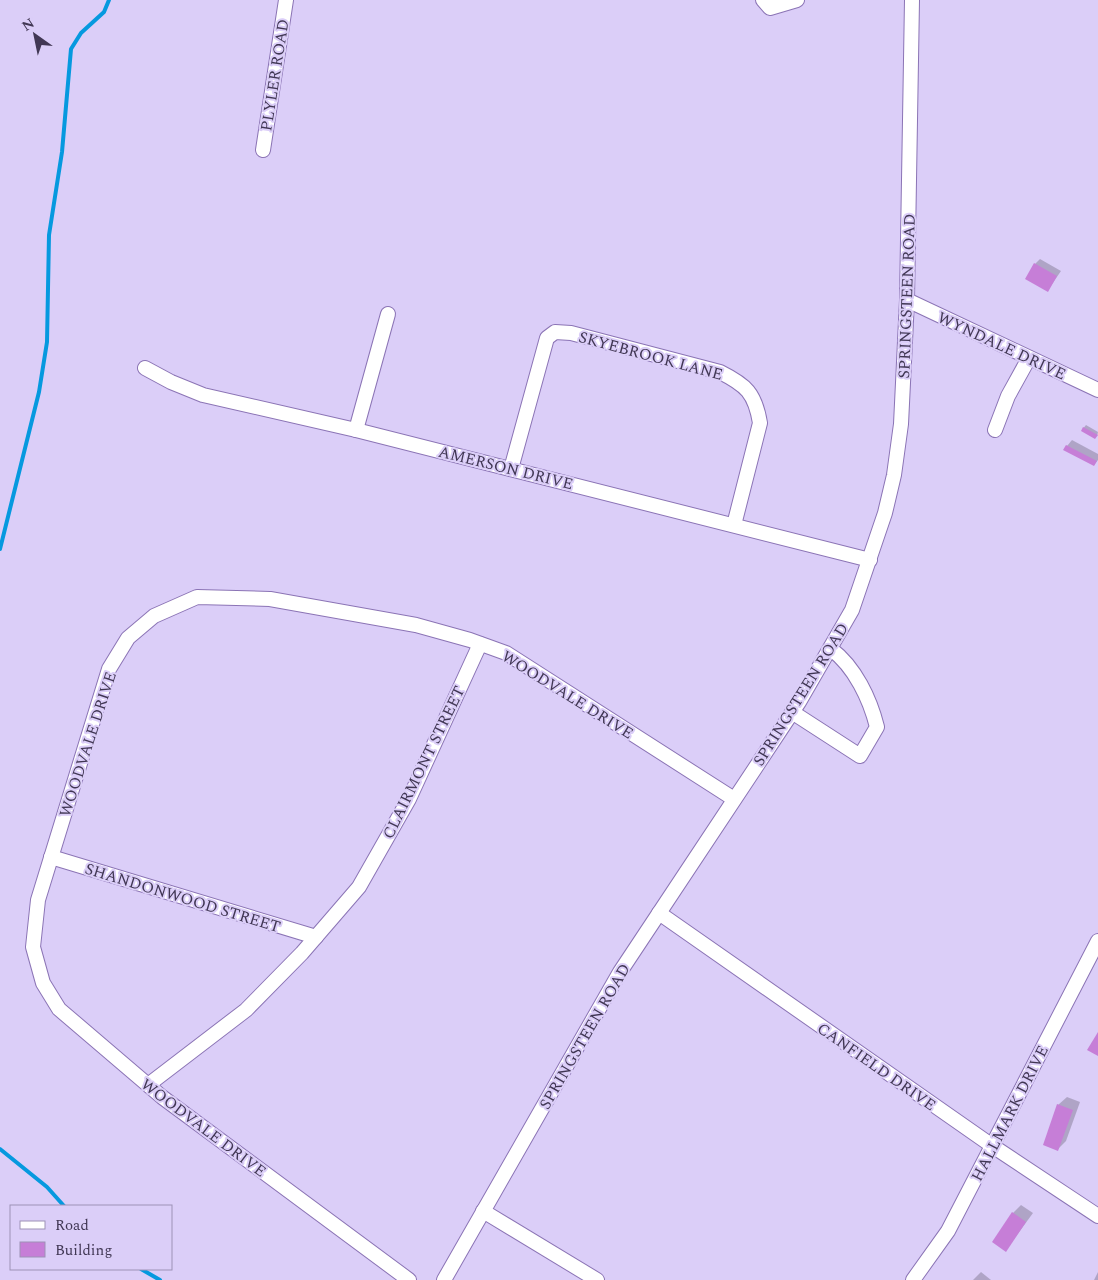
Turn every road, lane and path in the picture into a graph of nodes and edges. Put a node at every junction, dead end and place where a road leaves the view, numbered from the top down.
1 (286, 0) edge
2 (763, 0) edge
3 (797, 0) edge
4 (912, 0) edge
5 (263, 150) dead end
6 (907, 300) junction
7 (388, 314) dead end
8 (1029, 358) junction
9 (145, 368) dead end
10 (1098, 390) edge
11 (356, 430) junction
12 (995, 430) dead end
13 (511, 469) junction
14 (734, 525) junction
15 (870, 560) junction
16 (480, 644) junction
17 (831, 649) junction
18 (792, 712) junction
19 (734, 799) junction
20 (51, 858) junction
21 (659, 913) junction
22 (316, 937) junction
23 (1098, 941) edge
24 (148, 1085) junction
25 (991, 1145) junction
26 (484, 1211) junction
27 (1098, 1216) edge
28 (409, 1280) edge
29 (444, 1280) edge
30 (597, 1280) edge
31 (913, 1280) edge

1 - 5 street, PLYLER ROAD
2 - 3 street
4 - 6 street, SPRINGSTEEN ROAD
6 - 8 street, WYNDALE DRIVE
6 - 15 street, SPRINGSTEEN ROAD
7 - 11 street
8 - 10 street, WYNDALE DRIVE
8 - 12 street
9 - 11 street, AMERSON DRIVE
11 - 13 street, AMERSON DRIVE
13 - 14 street, AMERSON DRIVE
13 - 14 street, SKYEBROOK LANE
14 - 15 street, AMERSON DRIVE
15 - 17 street, SPRINGSTEEN ROAD
16 - 19 street, WOODVALE DRIVE
16 - 20 street, WOODVALE DRIVE
16 - 22 street, CLAIRMONT STREET
17 - 18 street, SPRINGSTEEN ROAD
17 - 18 street
18 - 19 street, SPRINGSTEEN ROAD
19 - 21 street, SPRINGSTEEN ROAD
20 - 22 street, SHANDONWOOD STREET
20 - 24 street, WOODVALE DRIVE
21 - 25 street, CANFIELD DRIVE
21 - 26 street, SPRINGSTEEN ROAD
22 - 24 street, CLAIRMONT STREET
23 - 25 street, HALLMARK DRIVE
24 - 28 street, WOODVALE DRIVE
25 - 27 street, CANFIELD DRIVE
25 - 31 street, HALLMARK DRIVE
26 - 29 street, SPRINGSTEEN ROAD
26 - 30 street

